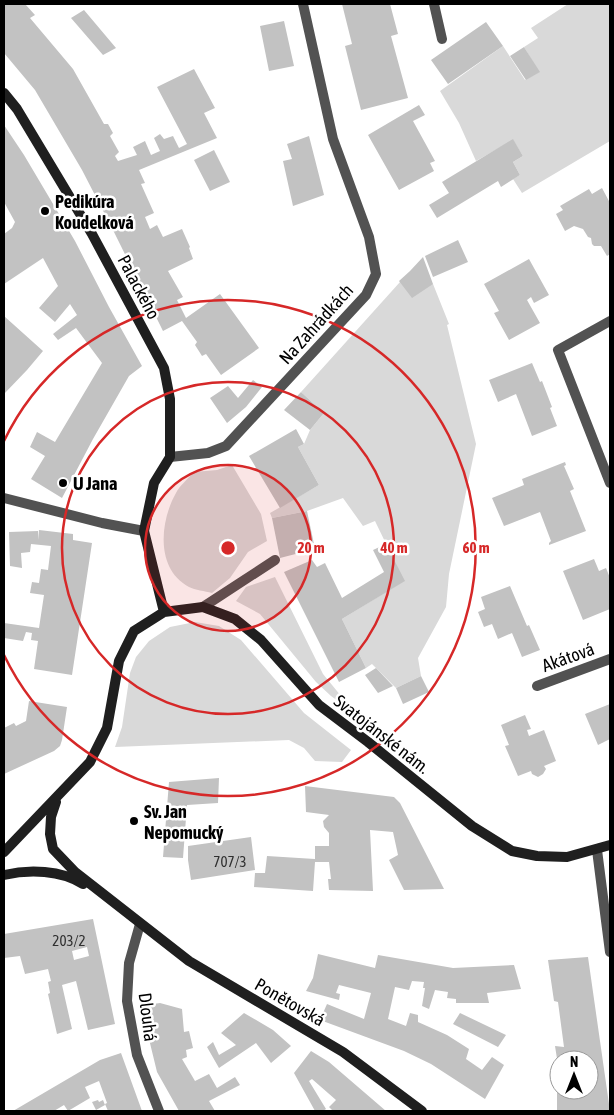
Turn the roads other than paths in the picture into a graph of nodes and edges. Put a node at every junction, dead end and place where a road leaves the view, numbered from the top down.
1 (303, 4) edge
2 (434, 4) edge
3 (442, 40) dead end
4 (4, 93) edge
5 (610, 321) edge
6 (170, 457) junction
7 (610, 483) edge
8 (4, 498) edge
9 (144, 532) junction
10 (275, 560) dead end
11 (203, 607) junction
12 (164, 612) junction
13 (610, 659) edge
14 (537, 686) dead end
15 (57, 798) junction
16 (610, 845) edge
17 (597, 850) junction
18 (4, 852) edge
19 (4, 874) edge
20 (106, 897) junction
21 (140, 924) junction
22 (610, 952) edge
23 (159, 1111) edge
24 (422, 1111) edge

1 - 6 street, Na Zahrádkách
2 - 3 street
4 - 6 street, Palackého
5 - 7 street
6 - 9 street
8 - 9 street
9 - 12 street
10 - 11 street
11 - 12 street, Svatojánské nám.
11 - 17 street, Svatojánské nám.
12 - 15 street, Svatojánské nám.
13 - 14 street, Akátová
15 - 18 street, Svatojánské nám.
15 - 20 street, Svatojánské nám.
16 - 17 street, Svatojánské nám.
17 - 22 street
19 - 20 street, Svatojánské nám.
20 - 21 street, Svatojánské nám.
21 - 23 street, Dlouhá
21 - 24 street, Ponětovská

